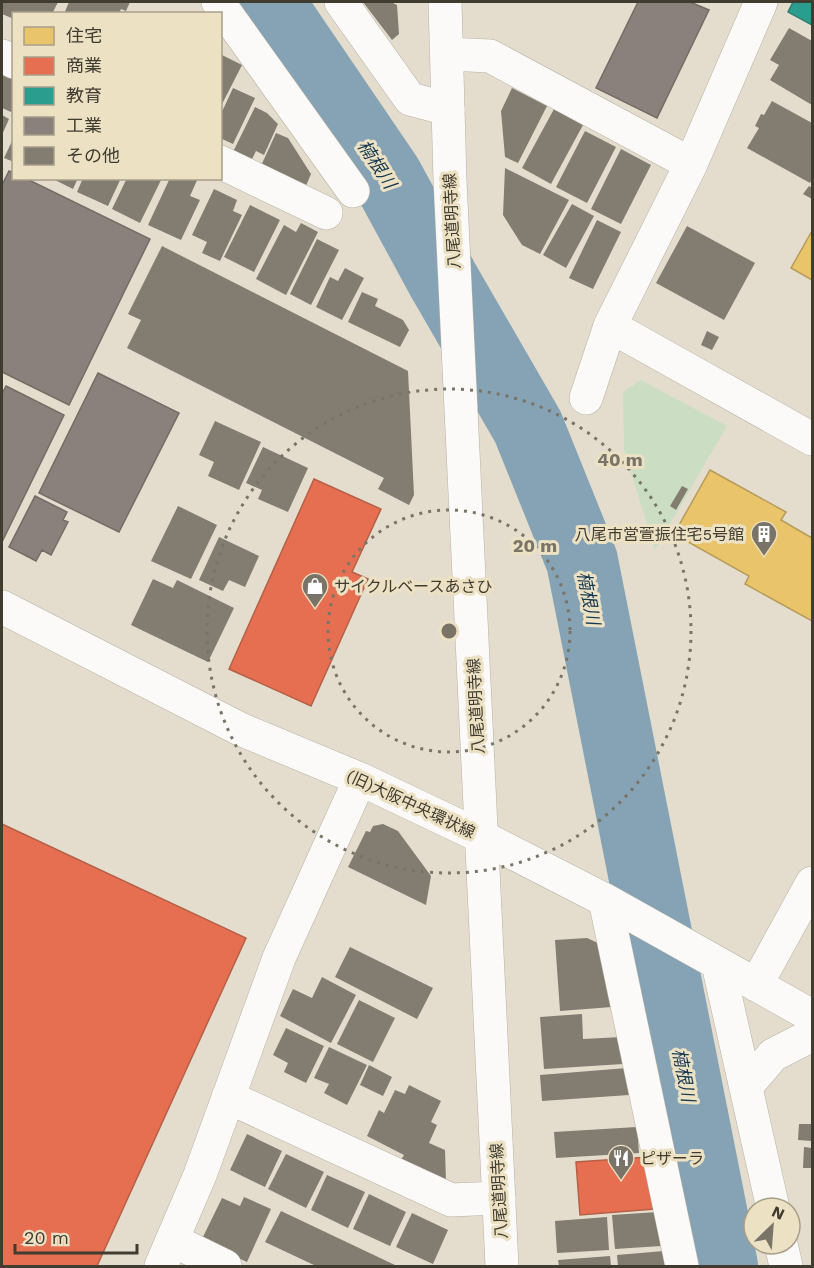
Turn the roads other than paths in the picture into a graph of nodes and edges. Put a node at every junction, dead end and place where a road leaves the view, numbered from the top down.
1 (218, 2) edge
2 (341, 2) edge
3 (445, 2) edge
4 (761, 2) edge
5 (447, 54) junction
6 (448, 109) junction
7 (222, 163) edge
8 (691, 164) junction
9 (353, 191) dead end
10 (326, 213) dead end
11 (610, 326) junction
12 (586, 398) dead end
13 (813, 439) edge
14 (2, 607) edge
15 (360, 779) junction
16 (483, 837) junction
17 (813, 883) edge
18 (605, 900) junction
19 (718, 963) junction
20 (756, 985) junction
21 (813, 1016) edge
22 (813, 1035) edge
23 (746, 1087) junction
24 (228, 1097) junction
25 (770, 1196) edge
26 (499, 1198) junction
27 (167, 1253) edge
28 (225, 1266) edge
29 (502, 1266) edge
30 (682, 1266) edge

1 - 9 street
2 - 6 street
3 - 5 street, 八尾道明寺線
4 - 8 street
5 - 6 street, 八尾道明寺線
5 - 8 street
6 - 16 street, 八尾道明寺線
7 - 10 street
8 - 11 street
11 - 12 street
11 - 13 street
14 - 15 street, (旧)大阪中央環状線
15 - 16 street, (旧)大阪中央環状線
15 - 24 street
16 - 18 street, (旧)大阪中央環状線
16 - 26 street, 八尾道明寺線
17 - 20 street
18 - 19 street, (旧)大阪中央環状線
18 - 30 street
19 - 20 street, (旧)大阪中央環状線
19 - 23 street
20 - 21 street, (旧)大阪中央環状線
22 - 23 street
23 - 25 street
24 - 26 street
24 - 27 street
26 - 29 street, 八尾道明寺線
27 - 28 street

